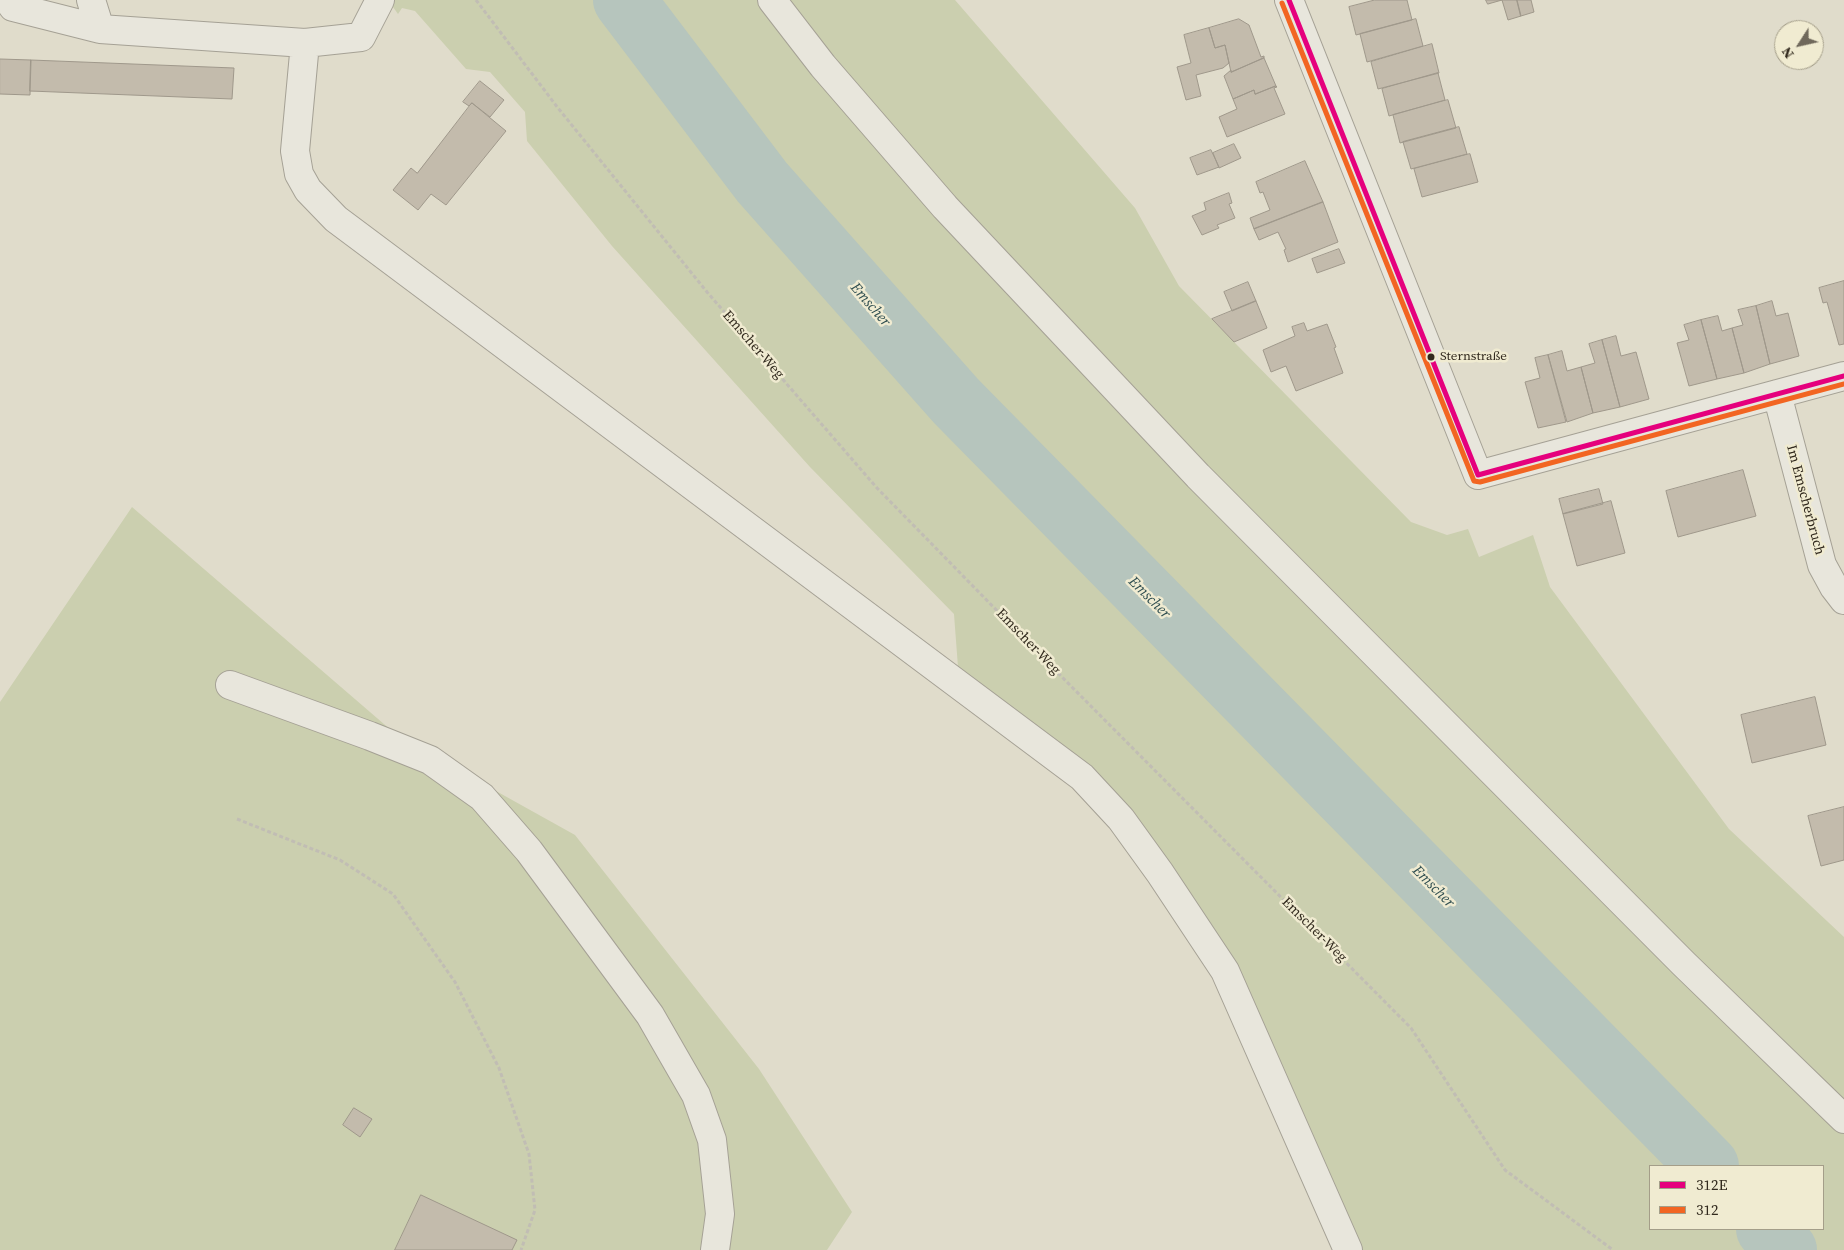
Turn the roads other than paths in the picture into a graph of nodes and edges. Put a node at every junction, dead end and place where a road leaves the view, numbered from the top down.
1 (8, 0) edge
2 (91, 0) edge
3 (380, 0) edge
4 (772, 0) edge
5 (1289, 0) edge
6 (100, 29) junction
7 (305, 43) junction
8 (1844, 376) edge
9 (1776, 394) junction
10 (1844, 600) edge
11 (230, 685) dead end
12 (1844, 1119) edge
13 (715, 1250) edge
14 (1348, 1250) edge

1 - 6 street
2 - 6 street
3 - 7 street
4 - 12 street
5 - 9 street
6 - 7 street
7 - 14 street
8 - 9 street
9 - 10 street, Im Emscherbruch
11 - 13 street

